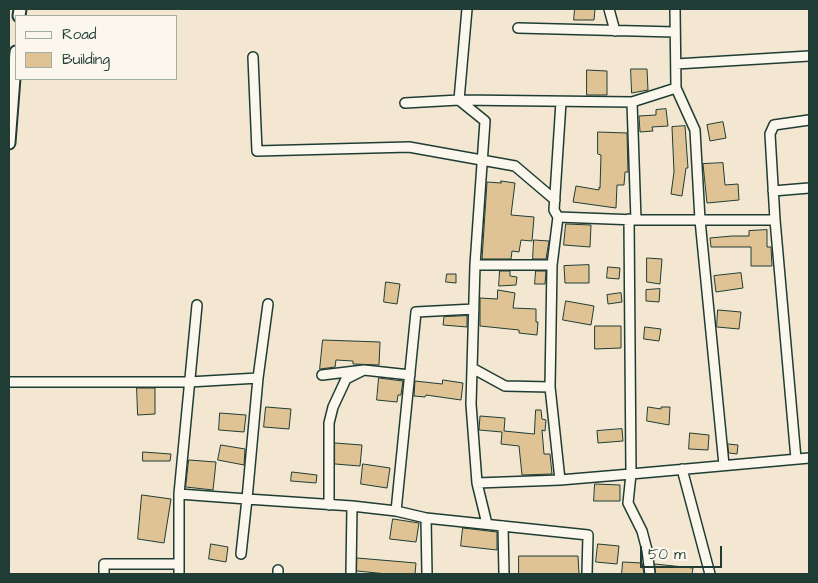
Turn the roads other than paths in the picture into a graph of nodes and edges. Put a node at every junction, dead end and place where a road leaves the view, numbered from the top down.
1 (467, 9) edge
2 (609, 9) edge
3 (675, 9) edge
4 (518, 28) dead end
5 (615, 31) junction
6 (675, 32) junction
7 (809, 56) edge
8 (253, 57) dead end
9 (676, 64) junction
10 (15, 65) edge
11 (676, 88) junction
12 (459, 100) junction
13 (561, 102) junction
14 (632, 102) junction
15 (405, 103) dead end
16 (809, 120) edge
17 (9, 143) edge
18 (483, 160) junction
19 (809, 188) edge
20 (773, 191) junction
21 (555, 200) junction
22 (558, 217) junction
23 (633, 220) junction
24 (700, 220) junction
25 (775, 220) junction
26 (475, 265) junction
27 (552, 265) junction
28 (268, 304) dead end
29 (197, 305) dead end
30 (474, 310) junction
31 (472, 368) junction
32 (364, 370) junction
33 (322, 375) dead end
34 (410, 375) junction
35 (258, 378) junction
36 (9, 382) edge
37 (189, 382) junction
38 (550, 387) junction
39 (809, 458) edge
40 (796, 459) junction
41 (724, 465) junction
42 (682, 469) junction
43 (631, 474) junction
44 (560, 480) junction
45 (477, 483) junction
46 (179, 494) junction
47 (247, 499) junction
48 (329, 505) junction
49 (352, 506) junction
50 (396, 511) junction
51 (426, 518) junction
52 (487, 524) junction
53 (503, 526) junction
54 (241, 554) dead end
55 (179, 564) junction
56 (104, 574) edge
57 (179, 574) edge
58 (351, 574) edge
59 (427, 574) edge
60 (504, 574) edge
61 (587, 574) edge
62 (650, 574) edge
63 (710, 574) edge

1 - 12 street
2 - 5 street
3 - 6 street
4 - 5 street
5 - 6 street
6 - 9 street
7 - 9 street
8 - 18 street
9 - 11 street
10 - 17 street
11 - 14 street
11 - 24 street
12 - 13 street
12 - 15 street
12 - 18 street
13 - 14 street
13 - 21 street
14 - 23 street
16 - 20 street
18 - 21 street
18 - 26 street
19 - 20 street
20 - 25 street
21 - 22 street
22 - 23 street
22 - 27 street
23 - 24 street
23 - 43 street
24 - 25 street
24 - 41 street
25 - 40 street
26 - 27 street
26 - 30 street
27 - 38 street
28 - 35 street
29 - 37 street
30 - 31 street
30 - 34 street
31 - 38 street
31 - 45 street
32 - 33 street
32 - 34 street
32 - 48 street
34 - 50 street
35 - 37 street
35 - 47 street
36 - 37 street
37 - 46 street
38 - 44 street
39 - 40 street
40 - 41 street
41 - 42 street
42 - 43 street
42 - 63 street
43 - 44 street
43 - 62 street
44 - 45 street
45 - 52 street
46 - 47 street
46 - 55 street
47 - 48 street
47 - 54 street
48 - 49 street
49 - 50 street
49 - 58 street
50 - 51 street
51 - 52 street
51 - 59 street
52 - 53 street
53 - 60 street
53 - 61 street
55 - 56 street
55 - 57 street

